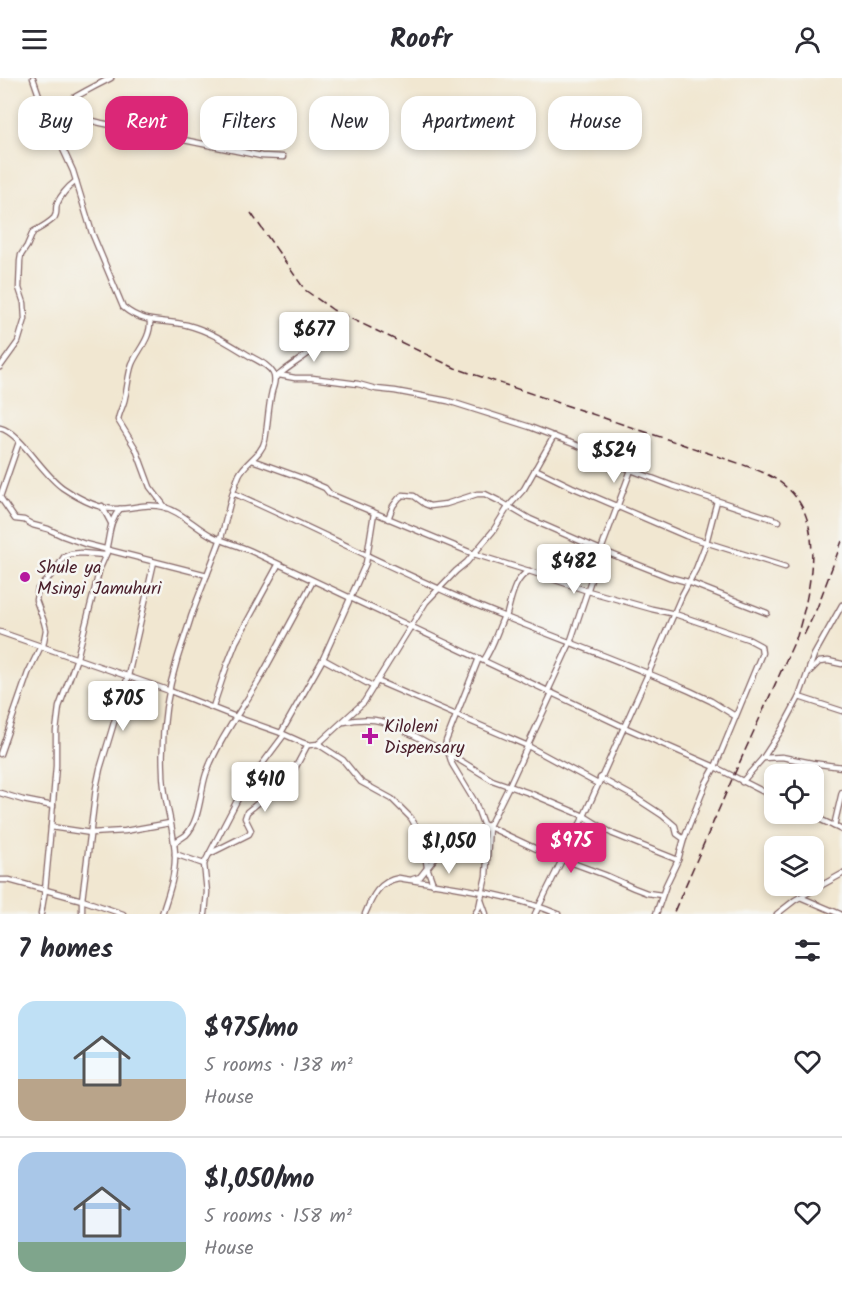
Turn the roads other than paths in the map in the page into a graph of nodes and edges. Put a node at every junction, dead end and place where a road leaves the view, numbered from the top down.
1 (33, 78) edge
2 (111, 78) edge
3 (39, 96) edge
4 (78, 96) edge
5 (93, 121) edge
6 (63, 150) edge
7 (283, 156) dead end
8 (76, 181) junction
9 (150, 321) junction
10 (327, 333) dead end
11 (0, 367) edge
12 (277, 376) junction
13 (0, 428) edge
14 (554, 436) junction
15 (19, 442) junction
16 (252, 460) junction
17 (535, 469) junction
18 (631, 470) junction
19 (233, 492) junction
20 (717, 501) junction
21 (102, 506) junction
22 (617, 506) junction
23 (508, 507) junction
24 (166, 508) junction
25 (120, 509) junction
26 (374, 513) junction
27 (388, 519) junction
28 (779, 521) dead end
29 (111, 523) junction
30 (220, 539) junction
31 (706, 543) junction
32 (601, 550) junction
33 (106, 552) junction
34 (474, 554) junction
35 (368, 555) junction
36 (154, 562) junction
37 (278, 565) junction
38 (785, 567) dead end
39 (529, 571) junction
40 (207, 575) junction
41 (313, 580) junction
42 (688, 582) junction
43 (439, 588) junction
44 (588, 591) junction
45 (350, 598) junction
46 (842, 605) edge
47 (767, 613) dead end
48 (675, 614) junction
49 (839, 615) edge
50 (505, 617) junction
51 (412, 627) junction
52 (0, 633) edge
53 (570, 643) junction
54 (42, 646) junction
55 (77, 658) junction
56 (323, 659) junction
57 (482, 659) junction
58 (842, 664) edge
59 (648, 674) junction
60 (807, 674) junction
61 (128, 676) junction
62 (377, 681) junction
63 (374, 687) junction
64 (170, 691) junction
65 (550, 692) junction
66 (799, 697) junction
67 (213, 707) junction
68 (842, 711) edge
69 (456, 715) junction
70 (735, 716) junction
71 (236, 717) junction
72 (341, 723) junction
73 (624, 727) junction
74 (283, 734) junction
75 (308, 744) junction
76 (318, 744) junction
77 (528, 746) junction
78 (1, 751) edge
79 (447, 751) junction
80 (763, 758) junction
81 (842, 766) edge
82 (715, 767) junction
83 (600, 778) junction
84 (742, 782) junction
85 (598, 784) junction
86 (509, 786) junction
87 (764, 792) edge
88 (842, 792) edge
89 (0, 793) edge
90 (53, 806) junction
91 (584, 816) junction
92 (824, 821) edge
93 (170, 823) junction
94 (834, 826) junction
95 (51, 827) junction
96 (489, 827) junction
97 (842, 830) edge
98 (91, 833) junction
99 (684, 839) junction
100 (174, 843) junction
101 (175, 854) junction
102 (209, 854) junction
103 (563, 859) junction
104 (678, 860) junction
105 (204, 864) junction
106 (426, 867) junction
107 (842, 874) edge
108 (407, 879) junction
109 (0, 880) edge
110 (433, 884) junction
111 (45, 890) junction
112 (483, 892) junction
113 (662, 895) junction
114 (800, 897) junction
115 (481, 899) junction
116 (82, 900) junction
117 (538, 906) junction
118 (41, 914) edge
119 (82, 914) edge
120 (123, 914) edge
121 (162, 914) edge
122 (205, 914) edge
123 (365, 914) edge
124 (475, 914) edge
125 (486, 914) edge
126 (535, 914) edge
127 (558, 914) edge
128 (656, 914) edge
129 (777, 914) edge
130 (840, 914) edge

1 - 3 street
2 - 4 street
5 - 7 street
6 - 8 street
8 - 9 street
8 - 11 street
9 - 12 street
9 - 24 street
10 - 12 street
12 - 14 street
12 - 16 street
13 - 15 street
14 - 17 street
14 - 18 street
15 - 21 street
15 - 33 street
16 - 19 street
16 - 26 street
17 - 22 street
17 - 23 street
18 - 20 street
18 - 22 street
19 - 30 street
19 - 35 street
20 - 28 street
20 - 31 street
21 - 25 street
21 - 29 street
22 - 31 street
22 - 32 street
23 - 27 street
23 - 32 street
23 - 34 street
24 - 25 street
24 - 30 street
25 - 29 street
26 - 27 street
26 - 35 street
27 - 34 street
29 - 33 street
30 - 37 street
30 - 40 street
31 - 38 street
31 - 42 street
32 - 42 street
32 - 44 street
33 - 36 street
33 - 54 street
33 - 55 street
34 - 39 street
34 - 43 street
35 - 43 street
35 - 45 street
36 - 40 street
36 - 61 street
37 - 41 street
37 - 67 street
39 - 44 street
39 - 50 street
40 - 64 street
41 - 45 street
41 - 71 street
42 - 47 street
42 - 48 street
43 - 50 street
43 - 51 street
44 - 48 street
44 - 53 street
45 - 51 street
45 - 56 street
46 - 49 street
48 - 59 street
48 - 70 street
49 - 60 street
50 - 53 street
50 - 57 street
51 - 57 street
51 - 62 street
52 - 54 street
53 - 59 street
53 - 65 street
54 - 55 street
54 - 78 street
55 - 61 street
55 - 90 street
56 - 63 street
56 - 74 street
57 - 65 street
57 - 69 street
58 - 60 street
59 - 70 street
59 - 73 street
60 - 66 street
61 - 64 street
61 - 98 street
62 - 63 street
62 - 69 street
63 - 72 street
64 - 67 street
64 - 93 street
65 - 73 street
65 - 77 street
66 - 68 street
66 - 80 street
67 - 71 street
69 - 77 street
69 - 79 street
70 - 82 street
71 - 74 street
71 - 100 street
72 - 76 street
72 - 79 street
73 - 82 street
73 - 83 street
74 - 75 street
74 - 102 street
75 - 76 street
75 - 102 street
76 - 106 street
77 - 85 street
77 - 86 street
79 - 86 street
79 - 96 street
80 - 81 street
80 - 84 street
82 - 84 street
82 - 99 street
83 - 85 street
83 - 99 street
84 - 87 street
85 - 91 street
86 - 91 street
86 - 96 street
88 - 94 street
89 - 90 street
90 - 95 street
91 - 103 street
91 - 104 street
92 - 94 street
93 - 98 street
93 - 100 street
94 - 97 street
95 - 98 street
95 - 111 street
96 - 103 street
96 - 106 street
96 - 112 street
98 - 116 street
99 - 104 street
100 - 101 street
101 - 105 street
101 - 121 street
102 - 105 street
103 - 113 street
103 - 117 street
104 - 113 street
105 - 122 street
106 - 108 street
106 - 110 street
107 - 114 street
108 - 110 street
108 - 123 street
109 - 111 street
110 - 112 street
111 - 116 street
111 - 118 street
112 - 115 street
112 - 117 street
113 - 128 street
114 - 129 street
114 - 130 street
115 - 124 street
115 - 125 street
116 - 119 street
116 - 120 street
117 - 126 street
117 - 127 street

